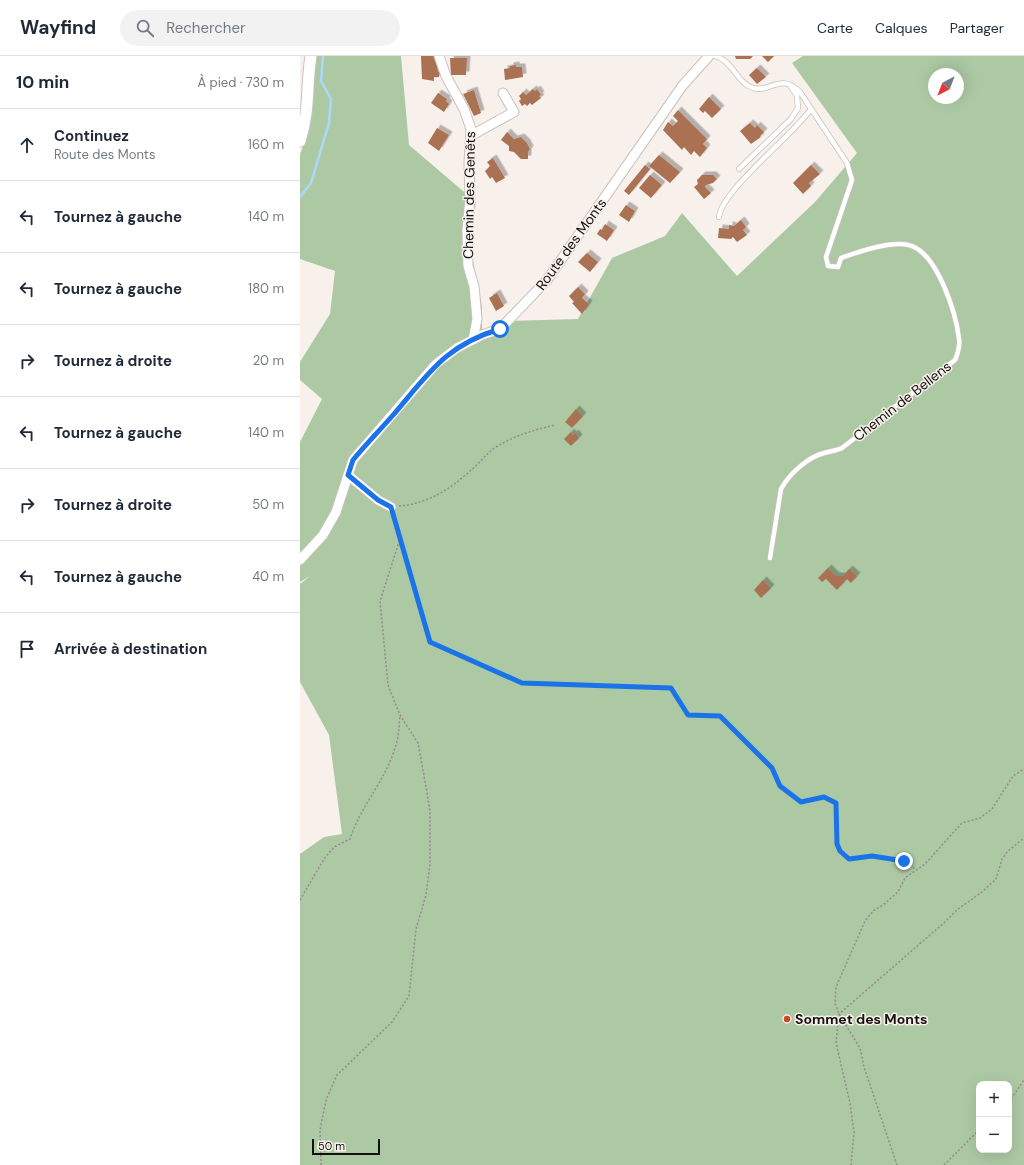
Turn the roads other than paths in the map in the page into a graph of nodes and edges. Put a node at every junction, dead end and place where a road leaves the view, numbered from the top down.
1 (311, 56) edge
2 (439, 56) edge
3 (709, 56) edge
4 (715, 56) edge
5 (786, 83) junction
6 (503, 93) dead end
7 (811, 109) junction
8 (472, 135) junction
9 (300, 141) edge
10 (740, 169) dead end
11 (719, 217) dead end
12 (473, 340) junction
13 (348, 475) junction
14 (391, 507) road end
15 (770, 558) dead end
16 (300, 560) edge

1 - 9 street
2 - 8 street, Chemin des Genêts
3 - 12 street, Route des Monts
4 - 5 lane
5 - 7 lane, Chemin de Bellens
5 - 10 lane
6 - 8 street
7 - 11 lane
7 - 15 lane, Chemin de Bellens
8 - 12 street, Chemin des Genêts
12 - 13 street, Route des Monts
13 - 14 street
13 - 16 street, Route des Monts

